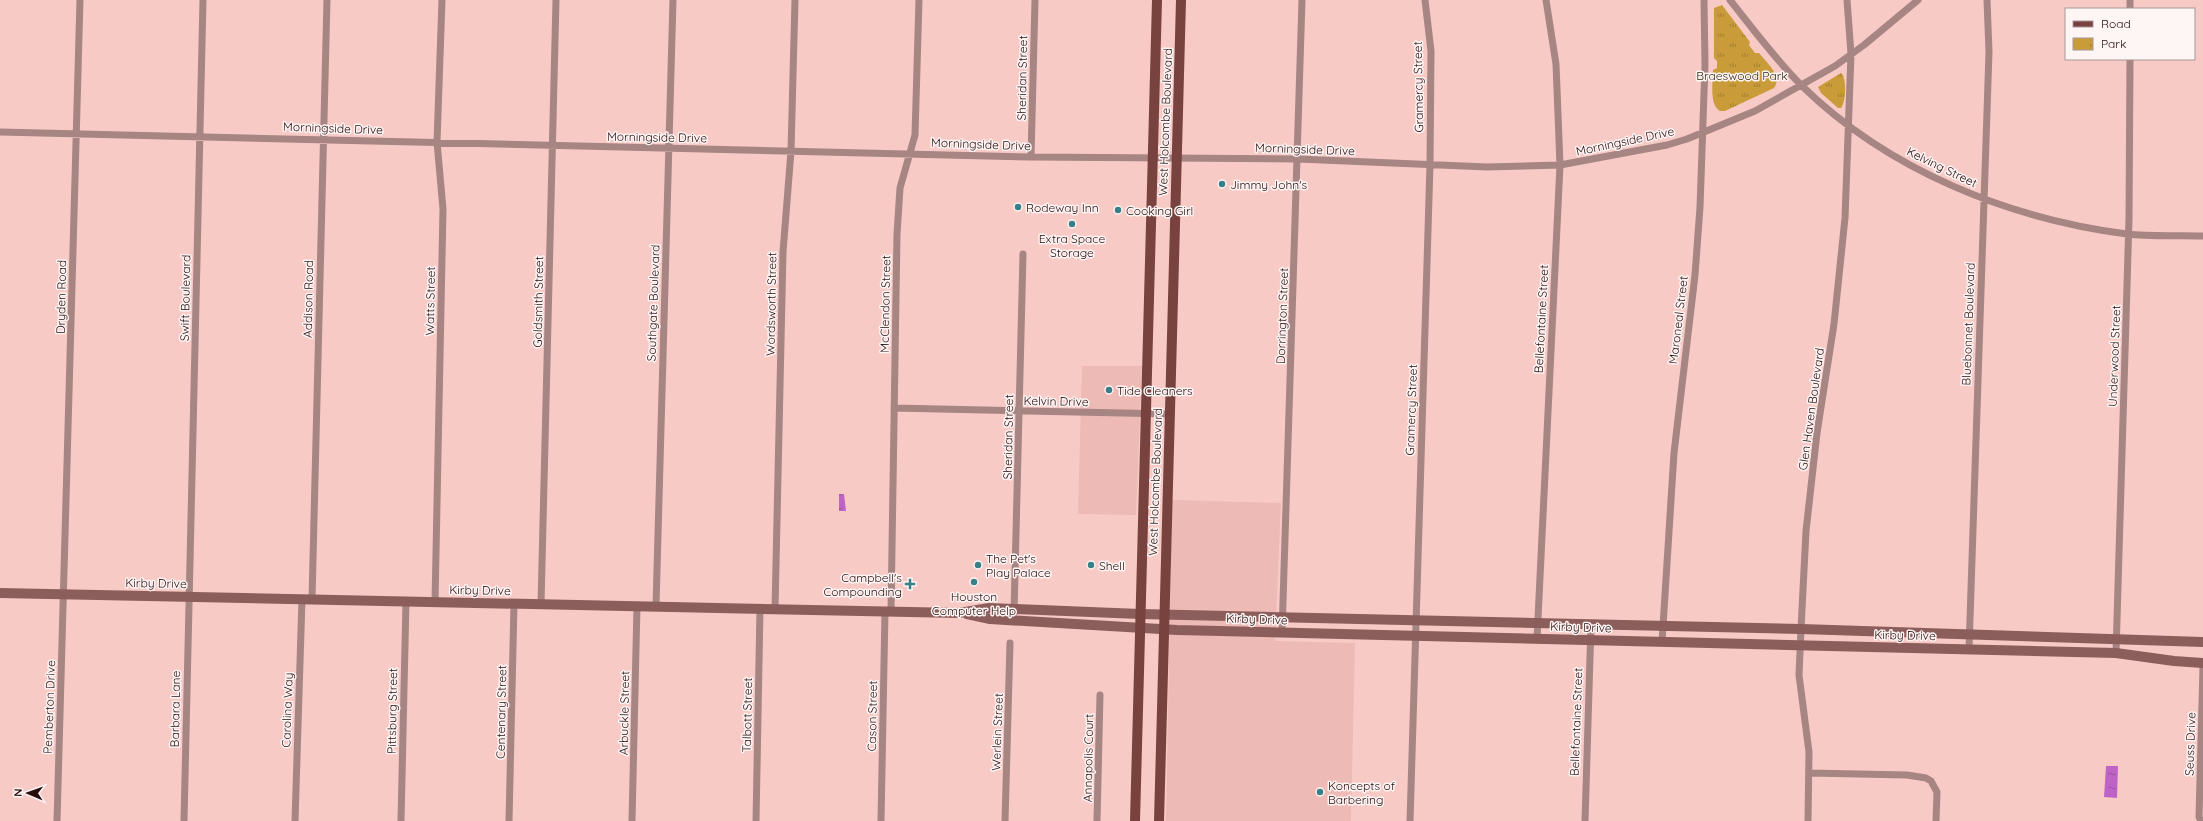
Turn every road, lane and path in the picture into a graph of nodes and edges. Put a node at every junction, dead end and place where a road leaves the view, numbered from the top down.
1 (80, 0) edge
2 (203, 0) edge
3 (327, 0) edge
4 (442, 0) edge
5 (556, 0) edge
6 (673, 0) edge
7 (795, 0) edge
8 (919, 0) edge
9 (1035, 0) edge
10 (1157, 0) edge
11 (1181, 0) edge
12 (1302, 0) edge
13 (1425, 0) edge
14 (1546, 0) edge
15 (1704, 0) edge
16 (1730, 0) edge
17 (1847, 0) edge
18 (1918, 0) edge
19 (1987, 0) edge
20 (1851, 54) junction
21 (2130, 60) edge
22 (1802, 85) junction
23 (1849, 127) junction
24 (0, 132) edge
25 (76, 133) junction
26 (1703, 133) junction
27 (200, 135) junction
28 (323, 139) junction
29 (438, 142) junction
30 (552, 146) junction
31 (668, 147) junction
32 (791, 151) junction
33 (911, 153) junction
34 (1031, 157) junction
35 (1153, 158) junction
36 (1177, 158) junction
37 (1298, 159) junction
38 (1430, 165) junction
39 (1560, 165) junction
40 (1983, 199) junction
41 (2128, 234) junction
42 (2203, 236) edge
43 (1023, 254) dead end
44 (894, 408) junction
45 (1019, 411) junction
46 (1145, 414) junction
47 (1170, 414) junction
48 (0, 593) edge
49 (63, 594) junction
50 (189, 597) junction
51 (307, 599) junction
52 (406, 601) junction
53 (435, 602) junction
54 (514, 604) junction
55 (541, 604) junction
56 (637, 606) junction
57 (656, 606) junction
58 (760, 609) junction
59 (775, 609) junction
60 (1014, 609) junction
61 (888, 611) junction
62 (959, 613) junction
63 (1140, 614) junction
64 (1164, 614) junction
65 (1283, 617) junction
66 (1415, 619) junction
67 (1014, 620) junction
68 (1538, 622) junction
69 (1591, 624) junction
70 (1662, 626) junction
71 (1139, 627) junction
72 (1163, 629) junction
73 (1801, 629) junction
74 (1282, 633) junction
75 (1970, 635) junction
76 (1414, 636) junction
77 (1537, 639) junction
78 (2115, 639) junction
79 (1590, 640) junction
80 (1662, 642) junction
81 (2203, 642) edge
82 (1010, 643) dead end
83 (1800, 646) junction
84 (1970, 649) junction
85 (2116, 653) junction
86 (2203, 663) edge
87 (2203, 667) edge
88 (1100, 695) dead end
89 (1809, 773) junction
90 (57, 821) edge
91 (184, 821) edge
92 (295, 821) edge
93 (401, 821) edge
94 (509, 821) edge
95 (632, 821) edge
96 (756, 821) edge
97 (881, 821) edge
98 (1005, 821) edge
99 (1097, 821) edge
100 (1135, 821) edge
101 (1159, 821) edge
102 (1410, 821) edge
103 (1585, 821) edge
104 (1808, 821) edge
105 (1936, 821) edge
106 (2201, 821) edge

1 - 25 street, Dryden Road
2 - 27 street, Swift Boulevard
3 - 28 street, Addison Road
4 - 29 street, Watts Street
5 - 30 street, Goldsmith Street
6 - 31 street, Southgate Boulevard
7 - 32 street, Wordsworth Street
8 - 33 street, McClendon Street
9 - 34 street, Sheridan Street
10 - 35 main road, West Holcombe Boulevard
11 - 36 main road, West Holcombe Boulevard
12 - 37 street, Dorrington Street
13 - 38 street, Gramercy Street
14 - 39 street, Bellefontaine Street
15 - 26 street, Maroneal Street
16 - 22 street, Kelving Street
17 - 20 street, Glen Haven Boulevard
18 - 20 street, Morningside Drive
19 - 40 street, Bluebonnet Boulevard
20 - 22 street, Morningside Drive
20 - 23 street, Glen Haven Boulevard
21 - 41 street, Underwood Street
22 - 23 street, Kelving Street
22 - 26 street, Morningside Drive
23 - 40 street, Kelving Street
23 - 73 street, Glen Haven Boulevard
24 - 25 street, Morningside Drive
25 - 27 street, Morningside Drive
25 - 49 street, Dryden Road
26 - 39 street, Morningside Drive
26 - 70 street, Maroneal Street
27 - 28 street, Morningside Drive
27 - 50 street, Swift Boulevard
28 - 29 street, Morningside Drive
28 - 51 street, Addison Road
29 - 30 street, Morningside Drive
29 - 53 street, Watts Street
30 - 31 street, Morningside Drive
30 - 55 street, Goldsmith Street
31 - 32 street, Morningside Drive
31 - 57 street, Southgate Boulevard
32 - 33 street, Morningside Drive
32 - 59 street, Wordsworth Street
33 - 34 street, Morningside Drive
33 - 44 street, McClendon Street
34 - 35 street, Morningside Drive
35 - 36 street, Morningside Drive
35 - 46 main road, West Holcombe Boulevard
36 - 37 street, Morningside Drive
36 - 47 main road, West Holcombe Boulevard
37 - 38 street, Morningside Drive
37 - 65 street, Dorrington Street
38 - 39 street, Morningside Drive
38 - 66 street, Gramercy Street
39 - 68 street, Bellefontaine Street
40 - 41 street, Kelving Street
40 - 75 street, Bluebonnet Boulevard
41 - 42 street, Kelving Street
41 - 78 street, Underwood Street
43 - 45 street, Sheridan Street
44 - 45 street, Kelvin Drive
44 - 61 street, McClendon Street
45 - 46 street, Kelvin Drive
45 - 60 street, Sheridan Street
46 - 47 street, Kelvin Drive
46 - 63 main road, West Holcombe Boulevard
47 - 64 main road, West Holcombe Boulevard
48 - 49 main road, Kirby Drive
49 - 50 main road, Kirby Drive
49 - 90 street, Pemberton Drive
50 - 51 main road, Kirby Drive
50 - 91 street, Barbara Lane
51 - 52 main road, Kirby Drive
51 - 92 street, Carolina Way
52 - 53 main road, Kirby Drive
52 - 93 street, Pittsburg Street
53 - 54 main road, Kirby Drive
54 - 55 main road, Kirby Drive
54 - 94 street, Centenary Street
55 - 56 main road, Kirby Drive
56 - 57 main road, Kirby Drive
56 - 95 street, Arbuckle Street
57 - 58 main road, Kirby Drive
58 - 59 main road, Kirby Drive
58 - 96 street, Talbott Street
59 - 61 main road, Kirby Drive
60 - 62 main road, Kirby Drive
60 - 63 main road, Kirby Drive
60 - 67 street, Sheridan Street
61 - 62 main road, Kirby Drive
61 - 97 street, Cason Street
62 - 67 main road, Kirby Drive
63 - 64 main road, Kirby Drive
63 - 71 main road, West Holcombe Boulevard
64 - 65 main road, Kirby Drive
64 - 72 main road, West Holcombe Boulevard
65 - 66 main road, Kirby Drive
65 - 74 street, Dorrington Street
66 - 68 main road, Kirby Drive
66 - 76 street, Gramercy Street
67 - 71 main road, Kirby Drive
68 - 69 main road, Kirby Drive
68 - 77 street, Bellefontaine Street
69 - 70 main road, Kirby Drive
69 - 79 street, Bellefontaine Street
70 - 73 main road, Kirby Drive
70 - 80 street, Maroneal Street
71 - 72 main road, Kirby Drive
71 - 100 main road, West Holcombe Boulevard
72 - 74 main road, Kirby Drive
72 - 101 main road, West Holcombe Boulevard
73 - 75 main road, Kirby Drive
73 - 83 street, Glen Haven Boulevard
74 - 76 main road, Kirby Drive
75 - 78 main road, Kirby Drive
75 - 84 street, Bluebonnet Boulevard
76 - 77 main road, Kirby Drive
76 - 102 street, Gramercy Street
77 - 79 main road, Kirby Drive
78 - 81 main road, Kirby Drive
78 - 85 street, Underwood Street
79 - 80 main road, Kirby Drive
79 - 103 street, Bellefontaine Street
80 - 83 main road, Kirby Drive
82 - 98 street, Werlein Street
83 - 84 main road, Kirby Drive
83 - 89 street, Glen Haven Boulevard
84 - 85 main road, Kirby Drive
85 - 86 main road, Kirby Drive
87 - 106 street, Seuss Drive
88 - 99 street, Annapolis Court
89 - 104 street, Glen Haven Boulevard
89 - 105 street

